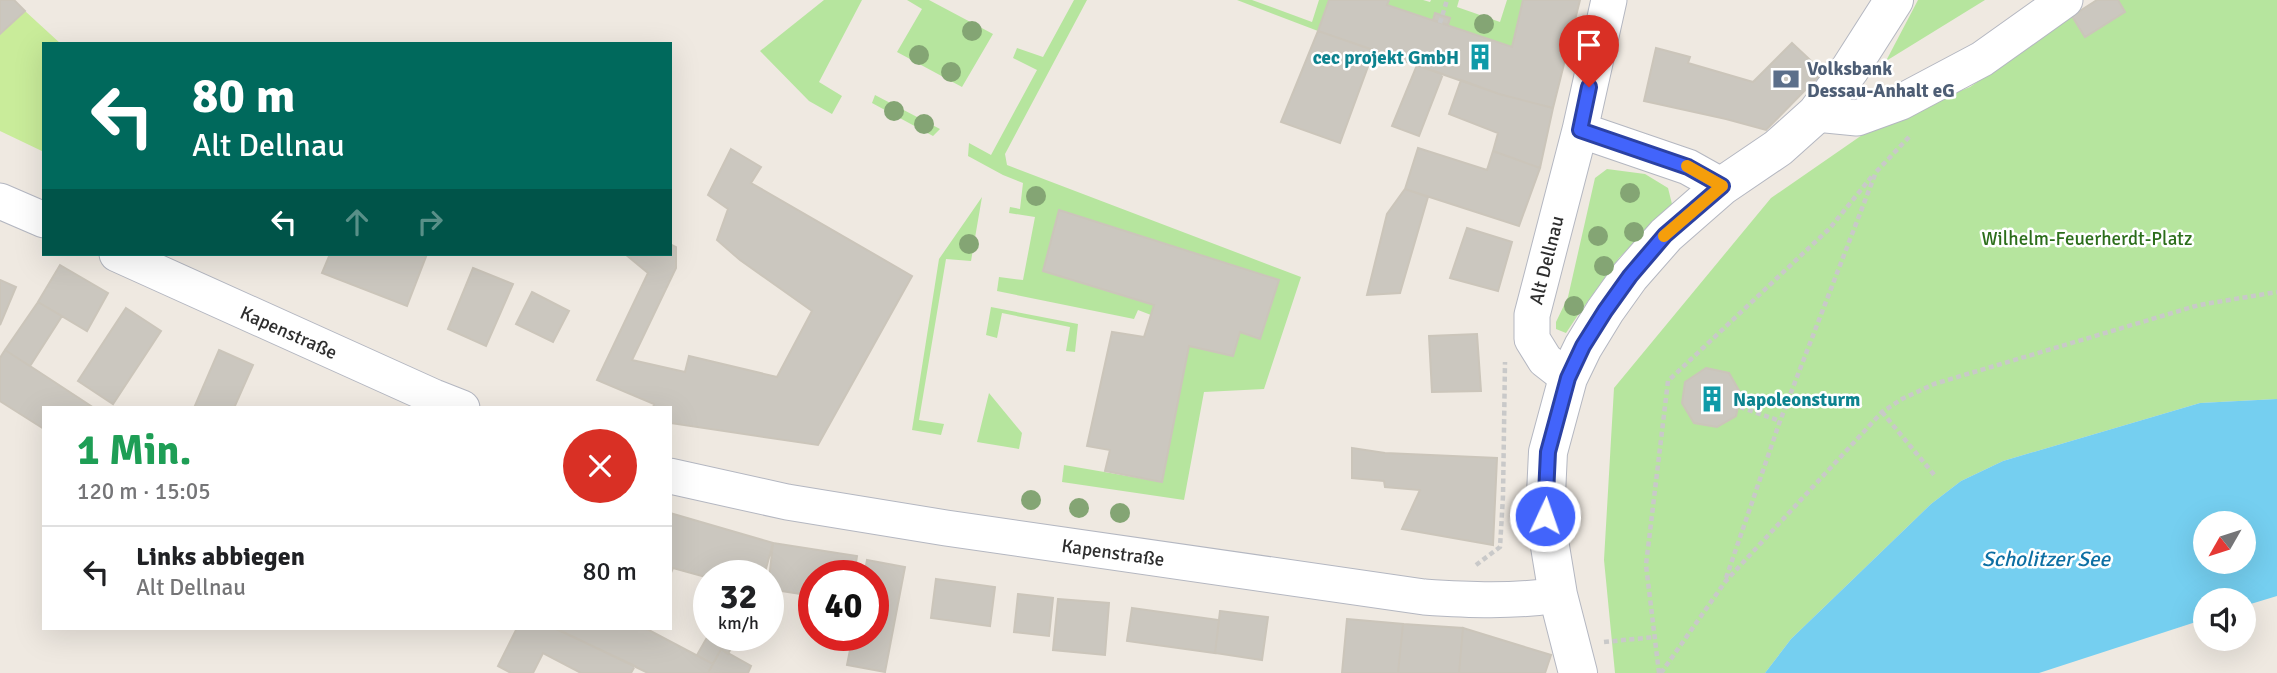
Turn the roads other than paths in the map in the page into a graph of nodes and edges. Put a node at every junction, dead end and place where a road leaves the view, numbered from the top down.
1 (1609, 0) edge
2 (1894, 0) edge
3 (2064, 0) edge
4 (1815, 114) junction
5 (1580, 130) junction
6 (1722, 186) junction
7 (0, 201) edge
8 (42, 219) edge
9 (121, 256) edge
10 (1568, 378) junction
11 (457, 406) edge
12 (672, 476) edge
13 (1558, 595) junction
14 (1574, 660) edge

1 - 5 street, Alt Dellnau
2 - 4 street
3 - 4 street
4 - 6 street
5 - 6 street
5 - 10 street, Alt Dellnau
6 - 10 street
7 - 8 street
9 - 11 street, Kapenstraße
10 - 13 street
12 - 13 street, Kapenstraße
13 - 14 street

